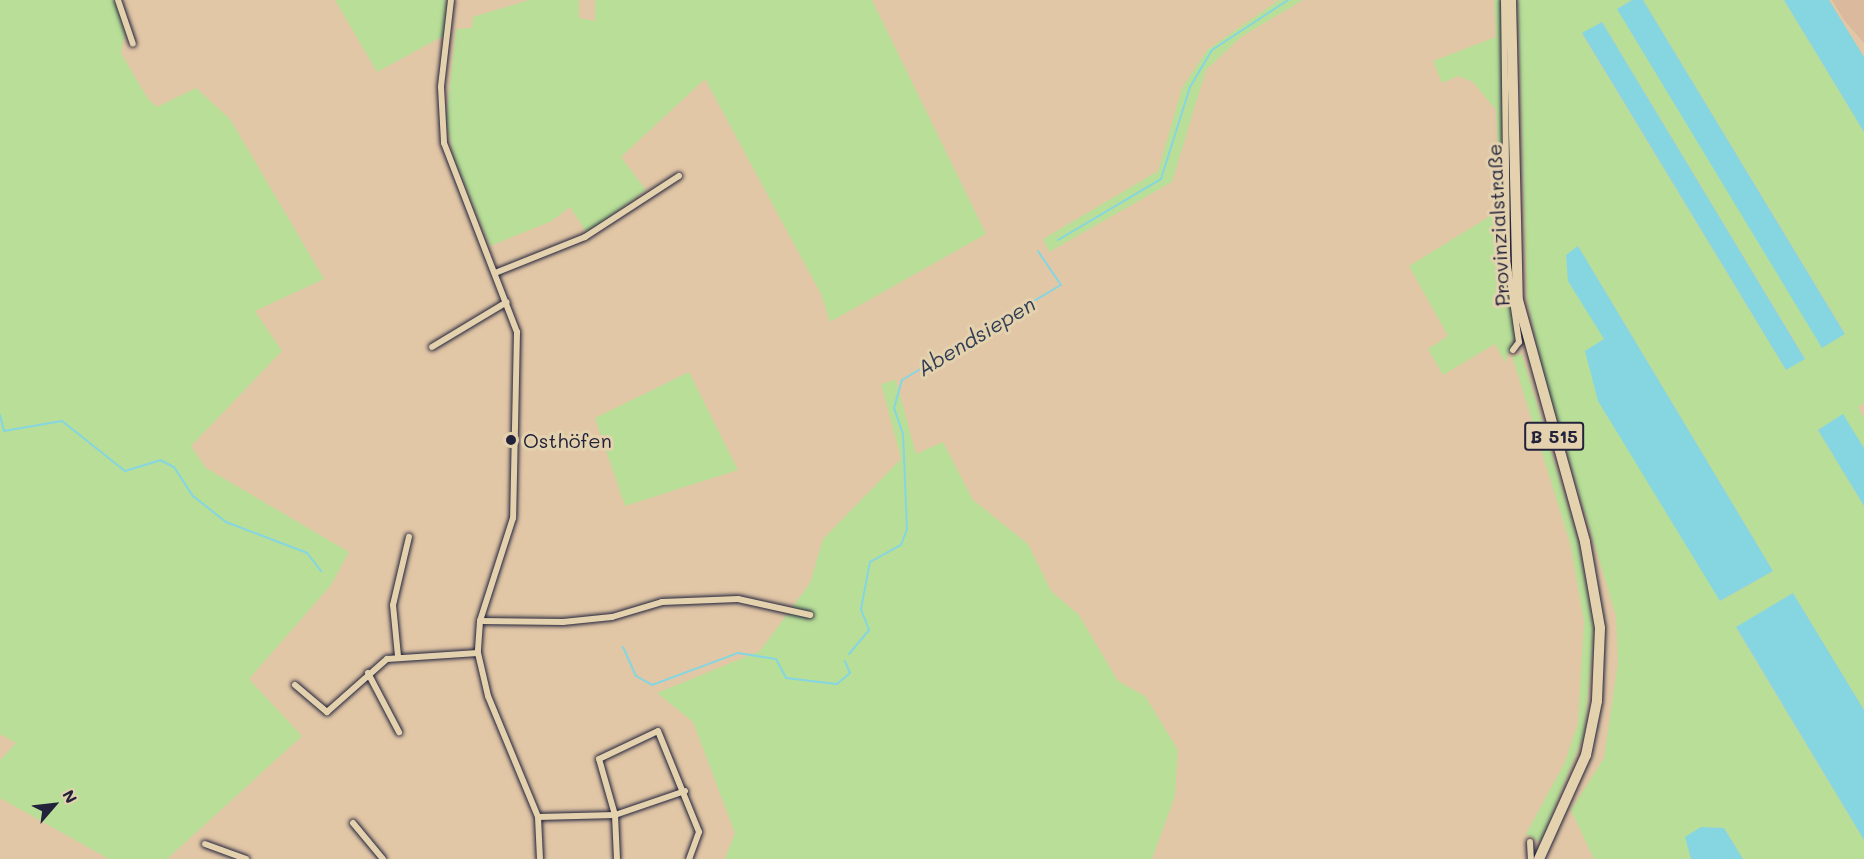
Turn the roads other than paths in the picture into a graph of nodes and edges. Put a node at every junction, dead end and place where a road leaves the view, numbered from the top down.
1 (118, 0) edge
2 (451, 0) edge
3 (1504, 0) edge
4 (1511, 0) edge
5 (133, 44) dead end
6 (679, 176) dead end
7 (495, 273) junction
8 (507, 302) junction
9 (432, 347) dead end
10 (1513, 350) dead end
11 (409, 537) dead end
12 (810, 615) dead end
13 (480, 621) junction
14 (478, 653) junction
15 (398, 656) junction
16 (368, 673) junction
17 (296, 685) dead end
18 (399, 732) dead end
19 (685, 791) junction
20 (615, 815) junction
21 (538, 817) junction
22 (353, 823) dead end
23 (1530, 842) dead end
24 (205, 844) dead end
25 (246, 859) edge
26 (383, 859) edge
27 (540, 859) edge
28 (617, 859) edge
29 (689, 859) edge
30 (1531, 859) edge
31 (1539, 859) edge

1 - 5 street
2 - 7 street
3 - 10 street, Provinzialstraße
4 - 31 main road, Provinzialstraße / B 515
6 - 7 street
7 - 8 street
8 - 9 street
8 - 13 street
11 - 15 street
12 - 13 street
13 - 14 street
14 - 15 street
14 - 21 street
15 - 16 street
16 - 17 street
16 - 18 street
19 - 20 street
19 - 20 street
19 - 29 street
20 - 21 street
20 - 28 street
21 - 27 street
22 - 26 street
23 - 30 street
24 - 25 street

